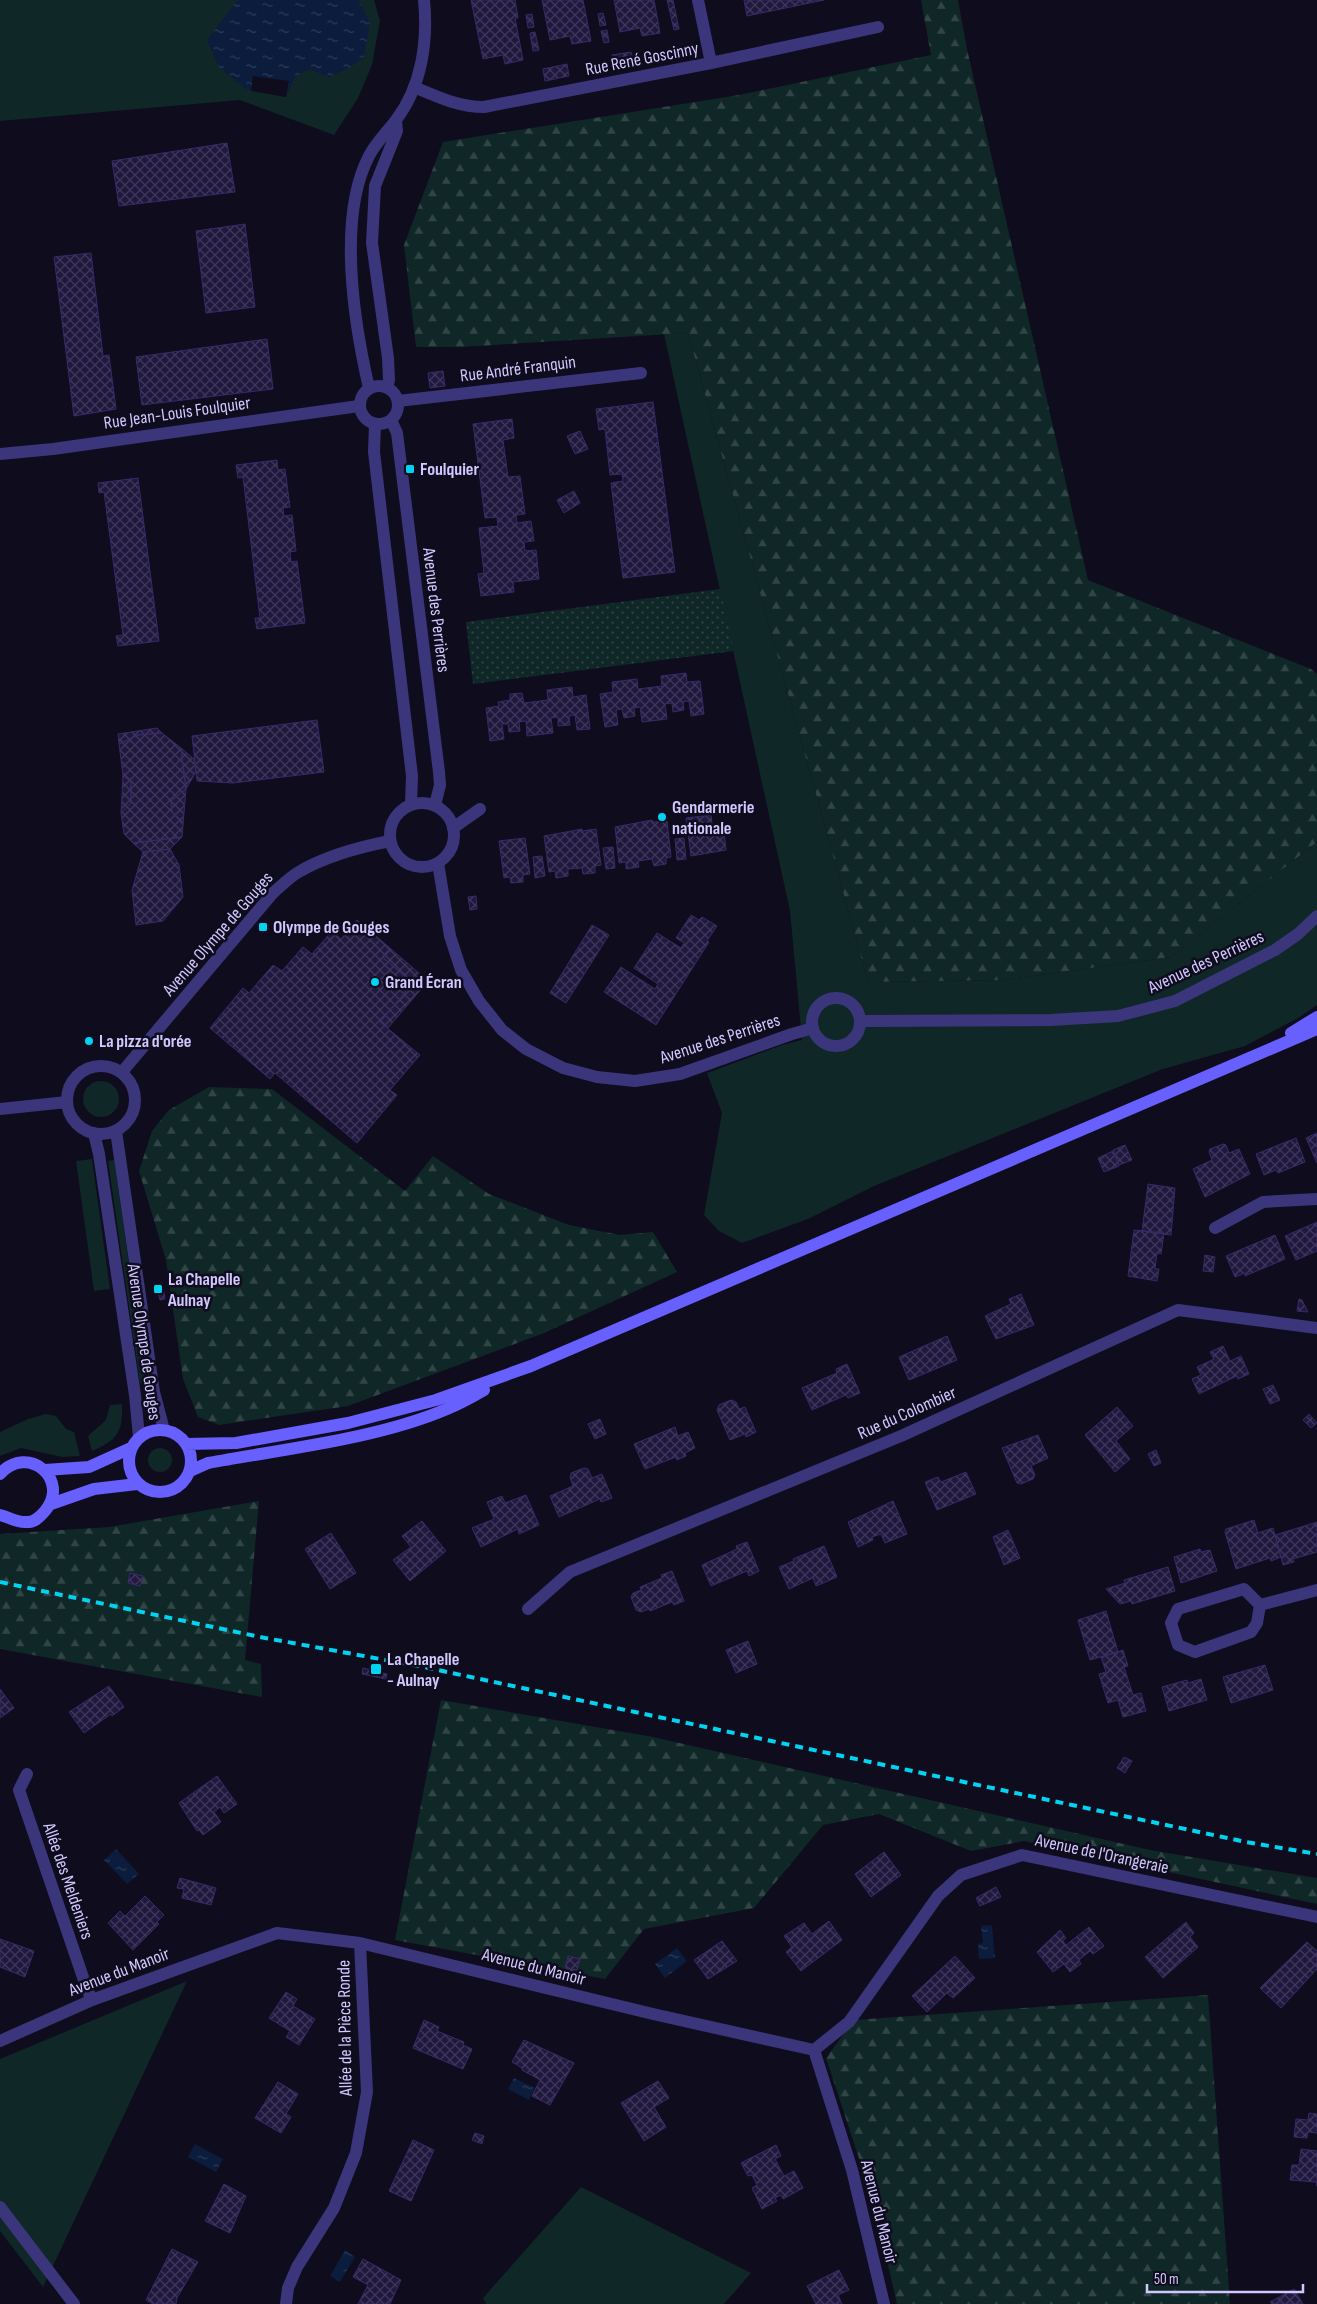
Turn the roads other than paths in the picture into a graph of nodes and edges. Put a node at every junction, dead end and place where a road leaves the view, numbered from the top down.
1 (424, 0) edge
2 (698, 0) edge
3 (878, 27) dead end
4 (711, 63) junction
5 (414, 87) junction
6 (396, 120) junction
7 (641, 372) dead end
8 (387, 386) junction
9 (369, 388) junction
10 (398, 401) junction
11 (360, 406) junction
12 (391, 420) junction
13 (374, 424) junction
14 (0, 454) edge
15 (411, 804) junction
16 (436, 805) junction
17 (480, 809) dead end
18 (454, 828) junction
19 (390, 841) junction
20 (438, 863) junction
21 (1317, 916) edge
22 (1317, 1017) edge
23 (860, 1020) junction
24 (813, 1028) junction
25 (1317, 1029) edge
26 (1251, 1058) junction
27 (122, 1072) junction
28 (67, 1102) junction
29 (0, 1109) edge
30 (116, 1131) junction
31 (94, 1133) junction
32 (1317, 1199) edge
33 (1215, 1228) dead end
34 (1317, 1328) edge
35 (531, 1366) junction
36 (164, 1430) junction
37 (139, 1438) junction
38 (186, 1444) junction
39 (130, 1448) junction
40 (45, 1470) junction
41 (190, 1471) junction
42 (0, 1474) edge
43 (137, 1484) junction
44 (51, 1504) junction
45 (1, 1513) edge
46 (1317, 1590) edge
47 (1260, 1605) junction
48 (528, 1609) dead end
49 (27, 1774) dead end
50 (1317, 1917) edge
51 (360, 1943) junction
52 (92, 2000) junction
53 (0, 2041) edge
54 (814, 2050) junction
55 (0, 2208) edge
56 (74, 2304) edge
57 (286, 2304) edge
58 (884, 2304) edge

1 - 5 street
2 - 4 street
3 - 4 street, Rue René Goscinny
4 - 5 street, Rue René Goscinny
5 - 6 street
6 - 8 street
6 - 9 street
7 - 10 street, Rue André Franquin
8 - 9 street
8 - 10 street
9 - 11 street
10 - 12 street
11 - 13 street
11 - 14 street, Rue Jean-Louis Foulquier
12 - 13 street
12 - 16 street, Avenue des Perrières
13 - 15 street
15 - 16 street
15 - 19 street
16 - 18 street
17 - 18 street
18 - 20 street
19 - 20 street
19 - 27 street, Avenue Olympe de Gouges
20 - 24 street, Avenue des Perrières
21 - 23 street, Avenue des Perrières
22 - 26 main road
23 - 24 street
23 - 24 street
25 - 26 main road
26 - 35 main road
27 - 28 street
27 - 30 street
28 - 29 street
28 - 31 street
30 - 31 street
30 - 36 street, Avenue Olympe de Gouges
31 - 37 street, Avenue Olympe de Gouges
32 - 33 street
34 - 48 street, Rue du Colombier
35 - 38 main road
35 - 41 main road
36 - 37 main road
36 - 38 main road
37 - 39 main road
38 - 41 main road
39 - 40 main road
39 - 43 main road
40 - 42 main road
40 - 44 main road
41 - 43 main road
43 - 44 main road
44 - 45 main road
46 - 47 street
47 - 47 street
49 - 52 street, Allée des Meldeniers
50 - 54 street, Avenue de l'Orangeraie
51 - 52 street, Avenue du Manoir
51 - 54 street, Avenue du Manoir
51 - 57 street, Allée de la Pièce Ronde
52 - 53 street, Avenue du Manoir
54 - 58 street, Avenue du Manoir
55 - 56 street

